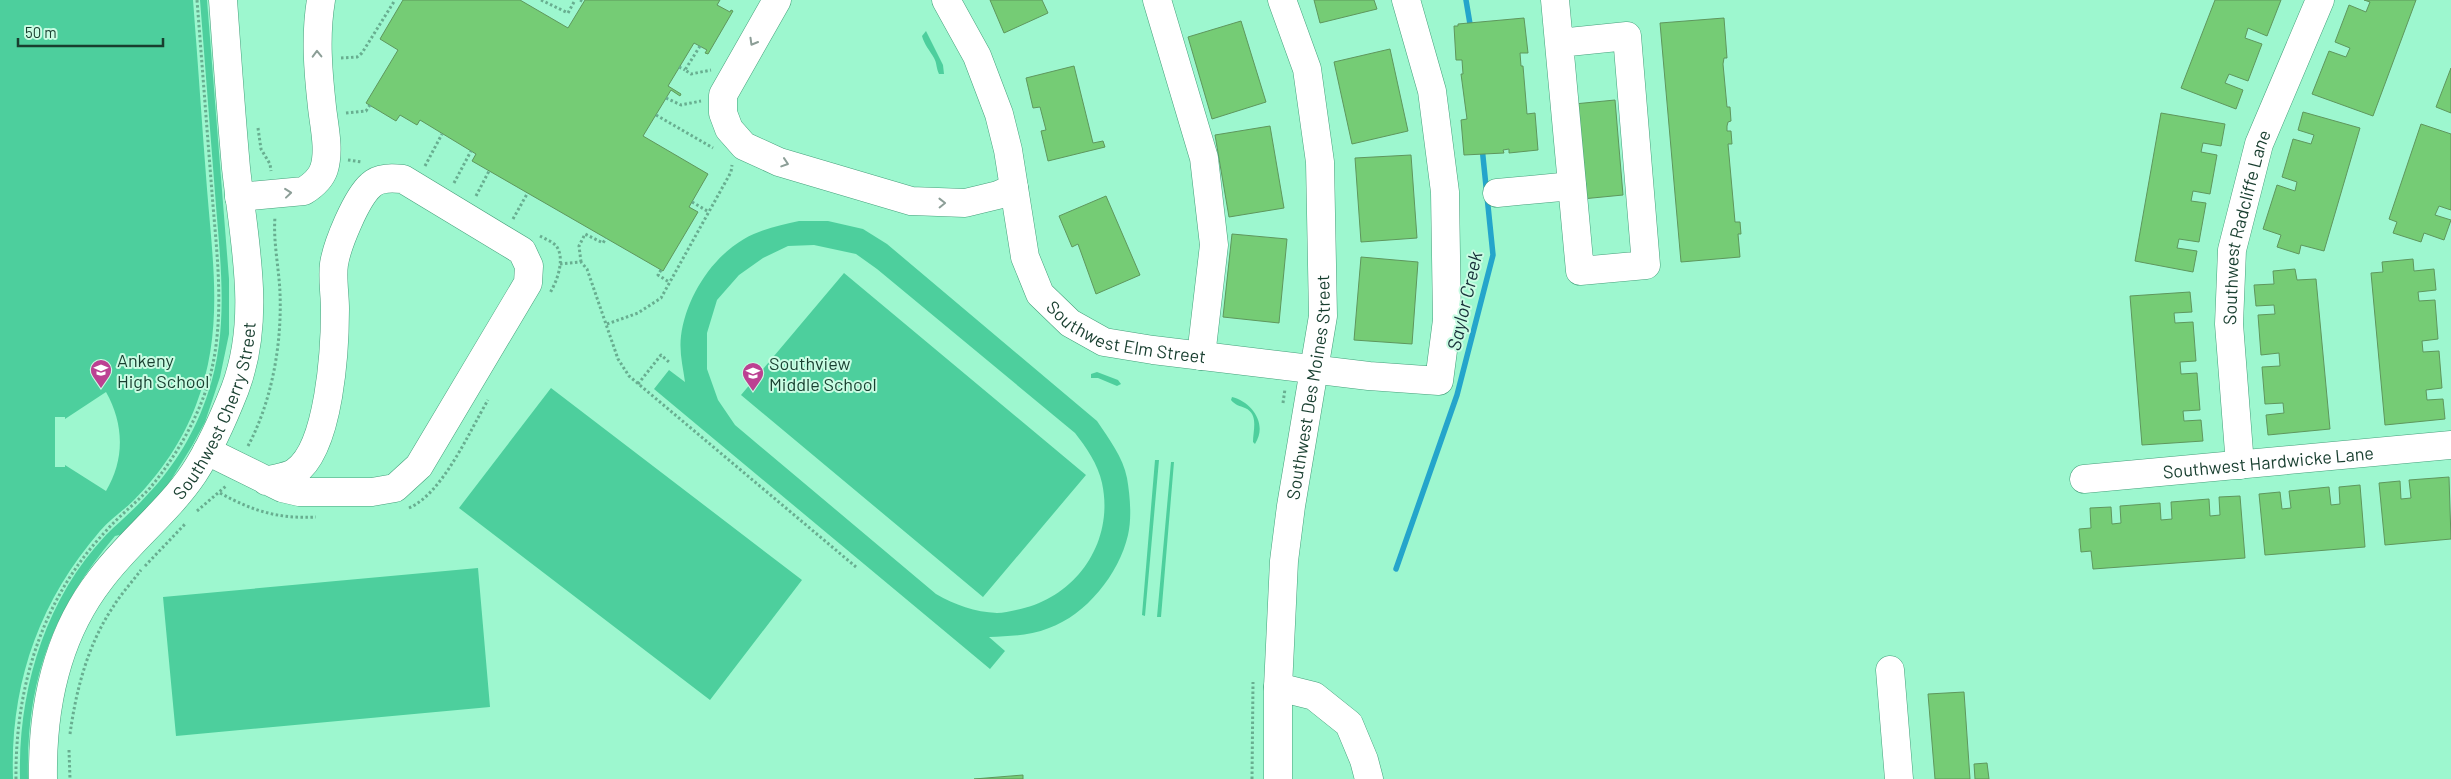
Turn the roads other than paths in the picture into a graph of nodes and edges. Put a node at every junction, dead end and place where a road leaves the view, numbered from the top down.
1 (222, 0) edge
2 (321, 0) edge
3 (777, 0) edge
4 (946, 0) edge
5 (1157, 0) edge
6 (1282, 0) edge
7 (1406, 0) edge
8 (1555, 0) edge
9 (2320, 0) edge
10 (1559, 43) junction
11 (1572, 186) junction
12 (1014, 188) junction
13 (1497, 193) dead end
14 (239, 197) junction
15 (1201, 356) junction
16 (1313, 382) junction
17 (2451, 445) edge
18 (207, 451) junction
19 (2240, 465) junction
20 (2084, 479) dead end
21 (266, 481) junction
22 (1890, 670) dead end
23 (1278, 687) junction
24 (43, 779) edge
25 (1278, 779) edge
26 (1369, 779) edge
27 (1899, 779) edge

1 - 14 street, Southwest Cherry Street
14 -> 2 street
3 -> 12 street
4 - 12 street, Southwest Elm Street
5 - 15 street
6 - 16 street, Southwest Des Moines Street
7 - 16 street, Southwest Elm Street
8 - 10 street
9 - 19 street, Southwest Radcliffe Lane
10 - 11 street
10 - 11 street
11 - 13 street
12 - 15 street, Southwest Elm Street
14 - 18 street, Southwest Cherry Street
15 - 16 street, Southwest Elm Street
16 - 23 street, Southwest Des Moines Street
17 - 19 street, Southwest Hardwicke Lane
18 - 21 street
18 - 24 street, Southwest Cherry Street
19 - 20 street, Southwest Hardwicke Lane
21 - 21 street
22 - 27 street
23 - 25 street, Southwest Des Moines Street
23 - 26 street

